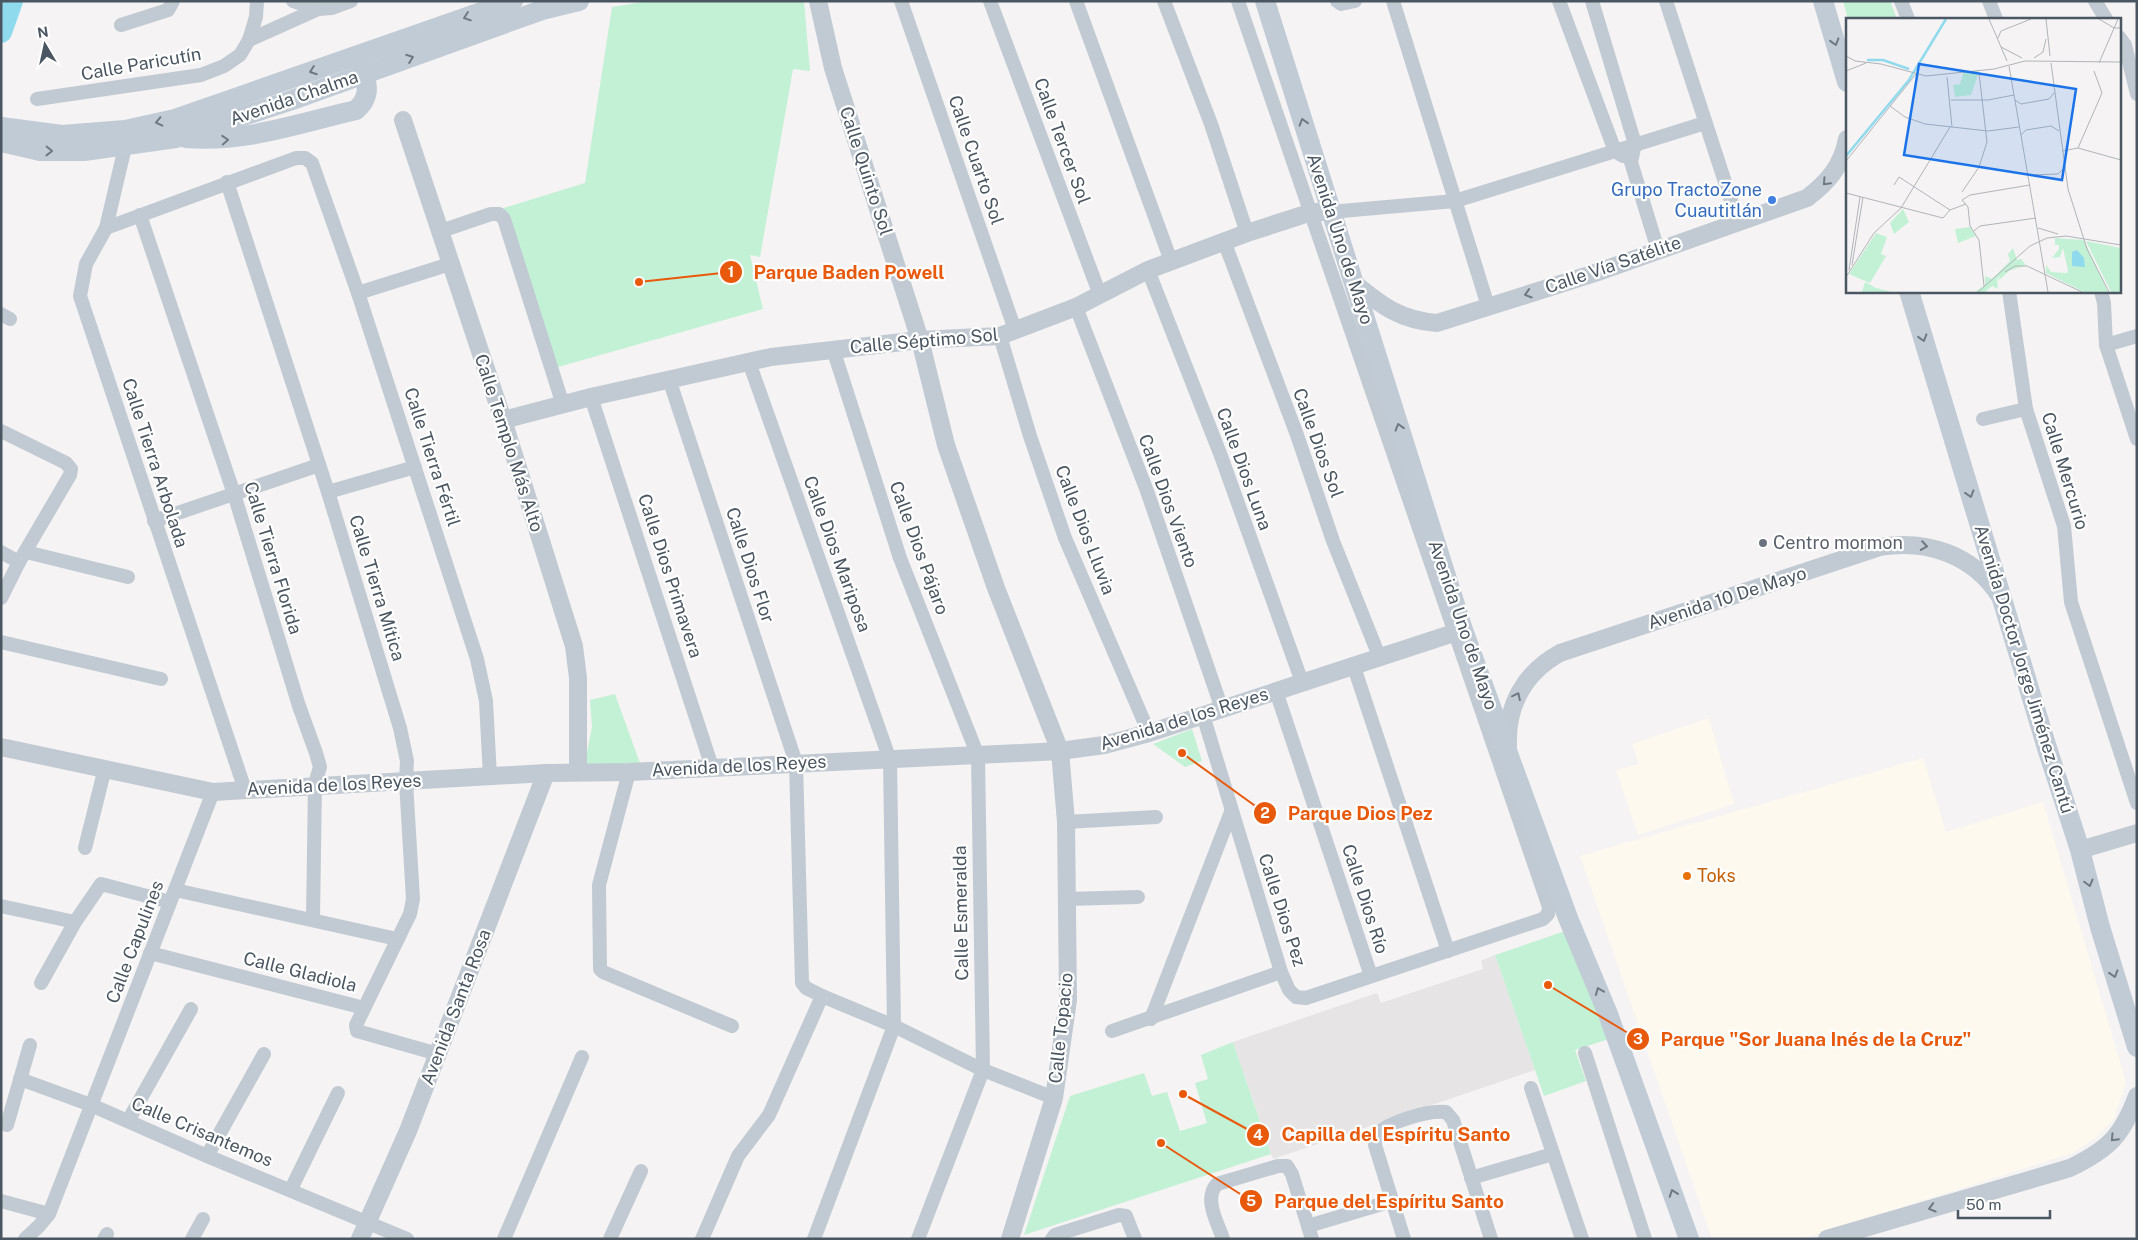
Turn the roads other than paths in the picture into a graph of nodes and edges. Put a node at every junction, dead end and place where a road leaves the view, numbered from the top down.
1 (174, 1) edge
2 (257, 1) edge
3 (294, 1) edge
4 (351, 1) edge
5 (513, 1) edge
6 (579, 1) edge
7 (818, 1) edge
8 (902, 1) edge
9 (990, 1) edge
10 (1076, 1) edge
11 (1164, 1) edge
12 (1238, 1) edge
13 (1337, 1) edge
14 (1355, 1) edge
15 (1393, 1) edge
16 (1559, 1) edge
17 (1592, 1) edge
18 (1666, 1) edge
19 (1823, 1) edge
20 (1901, 1) edge
21 (1988, 1) edge
22 (2095, 1) edge
23 (1266, 2) edge
24 (318, 9) junction
25 (1908, 18) edge
26 (1996, 18) edge
27 (2105, 18) edge
28 (121, 24) dead end
29 (2120, 38) edge
30 (249, 40) junction
31 (357, 55) junction
32 (365, 74) junction
33 (1846, 79) edge
34 (2137, 94) edge
35 (37, 99) dead end
36 (403, 120) dead end
37 (1706, 123) junction
38 (1, 127) edge
39 (176, 138) junction
40 (1, 142) edge
41 (1846, 142) edge
42 (1635, 144) junction
43 (125, 147) junction
44 (1615, 151) junction
45 (1632, 162) junction
46 (227, 182) junction
47 (1455, 201) junction
48 (1321, 212) junction
49 (140, 215) junction
50 (1738, 222) junction
51 (106, 228) junction
52 (441, 231) junction
53 (1247, 233) junction
54 (1224, 241) junction
55 (1658, 250) junction
56 (1171, 261) junction
57 (450, 264) junction
58 (1148, 270) junction
59 (1354, 283) junction
60 (1909, 292) edge
61 (2008, 292) edge
62 (2101, 292) edge
63 (358, 293) junction
64 (1100, 295) junction
65 (1488, 306) junction
66 (1076, 307) junction
67 (1007, 333) junction
68 (2137, 336) edge
69 (920, 340) junction
70 (2106, 345) junction
71 (833, 350) junction
72 (749, 362) junction
73 (669, 379) junction
74 (591, 398) junction
75 (562, 405) junction
76 (2026, 408) junction
77 (1983, 419) dead end
78 (503, 420) junction
79 (1, 431) edge
80 (2137, 439) edge
81 (319, 465) junction
82 (415, 467) junction
83 (328, 492) junction
84 (234, 494) junction
85 (154, 521) junction
86 (1, 552) edge
87 (22, 557) junction
88 (128, 577) dead end
89 (1, 598) edge
90 (2002, 599) junction
91 (1458, 632) junction
92 (1, 642) edge
93 (1379, 656) junction
94 (1353, 664) junction
95 (161, 679) dead end
96 (1302, 682) junction
97 (1276, 691) junction
98 (1222, 709) junction
99 (1203, 715) junction
100 (1149, 733) junction
101 (1, 747) edge
102 (1060, 752) junction
103 (978, 756) junction
104 (890, 760) junction
105 (1510, 760) junction
106 (796, 763) junction
107 (712, 766) junction
108 (105, 768) junction
109 (578, 772) junction
110 (629, 772) junction
111 (546, 773) junction
112 (490, 777) junction
113 (406, 782) junction
114 (315, 784) junction
115 (245, 790) junction
116 (213, 792) junction
117 (2137, 803) edge
118 (1231, 812) junction
119 (1156, 817) dead end
120 (1066, 822) junction
121 (2137, 833) edge
122 (85, 848) dead end
123 (2080, 850) junction
124 (1550, 890) junction
125 (173, 896) junction
126 (1138, 897) dead end
127 (1068, 899) junction
128 (1, 906) edge
129 (313, 919) junction
130 (75, 922) junction
131 (397, 939) junction
132 (1448, 951) junction
133 (150, 953) junction
134 (1281, 972) junction
135 (1371, 976) junction
136 (41, 983) dead end
137 (822, 996) junction
138 (364, 1008) junction
139 (191, 1009) dead end
140 (1151, 1019) junction
141 (732, 1026) dead end
142 (894, 1026) junction
143 (1112, 1032) dead end
144 (30, 1045) dead end
145 (2137, 1047) edge
146 (1585, 1053) dead end
147 (264, 1054) dead end
148 (438, 1054) junction
149 (582, 1057) dead end
150 (983, 1070) junction
151 (20, 1079) junction
152 (1531, 1088) dead end
153 (338, 1093) dead end
154 (2137, 1096) edge
155 (1054, 1098) junction
156 (91, 1105) junction
157 (128, 1121) junction
158 (7, 1125) dead end
159 (1553, 1154) junction
160 (207, 1156) junction
161 (641, 1171) dead end
162 (1471, 1178) junction
163 (290, 1189) junction
164 (1, 1201) edge
165 (1392, 1202) junction
166 (49, 1214) junction
167 (203, 1218) dead end
168 (368, 1221) junction
169 (1310, 1232) edge
170 (25, 1239) edge
171 (192, 1239) edge
172 (360, 1239) edge
173 (407, 1239) edge
174 (504, 1239) edge
175 (610, 1239) edge
176 (702, 1239) edge
177 (814, 1239) edge
178 (918, 1239) edge
179 (1010, 1239) edge
180 (1052, 1239) edge
181 (1135, 1239) edge
182 (1223, 1239) edge
183 (1404, 1239) edge
184 (1491, 1239) edge
185 (1582, 1239) edge
186 (1645, 1239) edge
187 (1689, 1239) edge
188 (1827, 1239) edge

1 - 28 street
2 - 30 street
3 - 24 street
4 - 24 street, Calle Paricutín
5 -> 31 main road, Avenida Chalma
32 -> 6 main road, Avenida Chalma
7 - 69 street, Calle Quinto Sol
8 - 67 street, Calle Cuarto Sol
9 - 64 street, Calle Tercer Sol
10 - 56 street
11 - 53 street
12 - 48 street
13 - 14 street
15 - 47 street
16 - 44 street
17 - 42 street
18 - 37 street
19 -> 33 main road
20 - 25 street
21 - 26 street
22 - 27 street
48 -> 23 main road, Avenida Uno de Mayo
24 - 30 street, Calle Paricutín
29 - 34 street
30 - 35 street, Calle Paricutín
31 - 32 main road
31 -> 38 main road, Avenida Chalma
32 - 39 main road, Avenida Chalma
39 -> 32 main road
36 - 52 street, Calle Templo Más Alto
37 - 42 street
37 - 50 street
39 - 43 main road, Avenida Chalma
40 -> 43 main road, Avenida Chalma
41 -> 50 street, Calle Vía Satélite
42 - 44 street
42 - 45 street
43 - 51 street, Calle Tierra Arbolada
44 - 45 street
44 - 47 street
45 - 55 street
46 - 49 street
46 - 63 street, Calle Tierra Fértil
46 - 81 street, Calle Tierra Mítica
47 - 48 street
47 - 65 street
48 - 53 street, Calle Séptimo Sol
48 - 59 main road, Avenida Uno de Mayo
48 - 91 street
49 - 51 street
49 - 84 street, Calle Tierra Florida
50 - 55 street, Calle Vía Satélite
51 - 85 street, Calle Tierra Arbolada
52 - 57 street, Calle Templo Más Alto
52 - 75 street
53 - 54 street, Calle Séptimo Sol
54 - 56 street, Calle Séptimo Sol
54 - 93 street, Calle Dios Sol
55 -> 65 street, Calle Vía Satélite
56 - 58 street, Calle Séptimo Sol
57 - 63 street
57 - 78 street, Calle Templo Más Alto
58 - 64 street, Calle Séptimo Sol
58 - 96 street, Calle Dios Luna
59 - 65 street, Calle Vía Satélite
91 -> 59 main road, Avenida Uno de Mayo
60 -> 90 main road, Avenida Doctor Jorge Jiménez Cantú
61 - 76 street, Calle Mercurio
62 - 70 street
63 - 82 street, Calle Tierra Fértil
64 - 66 street, Calle Séptimo Sol
66 - 67 street, Calle Séptimo Sol
66 - 98 street, Calle Dios Viento
67 - 69 street, Calle Séptimo Sol
67 - 100 street, Calle Dios Lluvia
68 - 70 street
69 - 71 street, Calle Séptimo Sol
69 - 102 street, Calle Quinto Sol
70 - 80 street
71 - 72 street, Calle Séptimo Sol
71 - 103 street, Calle Dios Pájaro
72 - 73 street, Calle Séptimo Sol
72 - 104 street, Calle Dios Mariposa
73 - 74 street, Calle Séptimo Sol
73 - 106 street, Calle Dios Flor
74 - 75 street, Calle Séptimo Sol
74 - 107 street, Calle Dios Primavera
75 - 78 street, Calle Séptimo Sol
76 - 77 street
76 - 117 street, Calle Mercurio
78 - 109 street, Calle Templo Más Alto
79 - 87 street
81 - 83 street, Calle Tierra Mítica
81 - 84 street
82 - 83 street
82 - 112 street, Calle Tierra Fértil
83 - 113 street, Calle Tierra Mítica
84 - 85 street
84 - 114 street, Calle Tierra Florida
85 - 115 street, Calle Tierra Arbolada
86 - 87 street
87 - 88 street
87 - 89 street
105 -> 90 street, Avenida 10 De Mayo
90 - 123 main road, Avenida Doctor Jorge Jiménez Cantú
91 - 93 street, Avenida de los Reyes
91 - 105 main road, Avenida Uno de Mayo
91 - 124 street
92 - 95 street
93 - 94 street, Avenida de los Reyes
94 - 96 street, Avenida de los Reyes
94 - 132 street
96 - 97 street, Avenida de los Reyes
97 - 98 street, Avenida de los Reyes
97 - 135 street, Calle Dios Río
98 - 99 street, Avenida de los Reyes
99 - 100 street, Avenida de los Reyes
99 - 118 street, Calle Dios Pez
100 - 102 street, Avenida de los Reyes
101 - 108 street, Avenida de los Reyes
102 - 103 street, Avenida de los Reyes
102 - 120 street, Calle Topacio
103 - 104 street, Avenida de los Reyes
103 - 150 street, Calle Esmeralda
104 - 106 street, Avenida de los Reyes
104 - 142 street, Calle Dios Mariposa
105 - 124 main road, Avenida Uno de Mayo
106 - 107 street, Avenida de los Reyes
106 - 137 street, Calle Dios Flor
107 - 110 street, Avenida de los Reyes
108 - 116 street, Avenida de los Reyes
108 - 122 street
109 - 110 street, Avenida de los Reyes
109 - 111 street, Avenida de los Reyes
110 - 141 street
111 - 112 street, Avenida de los Reyes
111 - 148 street, Avenida Santa Rosa
112 - 113 street, Avenida de los Reyes
113 - 114 street, Avenida de los Reyes
113 - 131 street, Calle Tierra Mítica
114 - 115 street, Avenida de los Reyes
114 - 129 street, Calle Tierra Florida
115 - 116 street, Avenida de los Reyes
116 - 125 street, Calle Capulines
118 - 134 street, Calle Dios Pez
118 - 140 street
119 - 120 street
120 - 127 street, Calle Topacio
121 - 123 street
123 -> 145 main road, Avenida Doctor Jorge Jiménez Cantú
124 - 132 street
187 -> 124 main road, Avenida Uno de Mayo
125 - 129 street
125 - 130 street
125 - 133 street, Calle Capulines
126 - 127 street
127 - 155 street, Calle Topacio
128 - 130 street
129 - 131 street
130 - 136 street
131 - 138 street, Calle Tierra Mítica
132 - 135 street
133 - 138 street, Calle Gladiola
133 - 156 street, Calle Capulines
134 - 135 street, Calle Dios Pez
134 - 140 street
137 - 142 street
137 - 176 street
138 - 148 street, Calle Gladiola
139 - 157 street
140 - 143 street
142 - 150 street
142 - 177 street
144 - 151 street
146 - 186 street
147 - 160 street
148 - 168 street, Avenida Santa Rosa
149 - 174 street
150 - 155 street
150 - 178 street
151 - 156 street, Calle Crisantemos
151 - 158 street
152 - 159 street
153 - 163 street
154 -> 188 street
155 - 179 street, Calle Topacio
156 - 157 street, Calle Crisantemos
156 - 166 street, Calle Capulines
157 - 160 street, Calle Crisantemos
159 - 162 street
159 - 185 street
160 - 163 street, Calle Crisantemos
161 - 175 street
162 - 165 street
162 - 184 street
163 - 168 street, Calle Crisantemos
164 - 166 street
165 - 169 street
165 - 183 street
166 - 170 street
167 - 171 street
168 - 172 street, Avenida Santa Rosa
168 - 173 street, Calle Crisantemos
169 - 182 street
180 - 181 street

